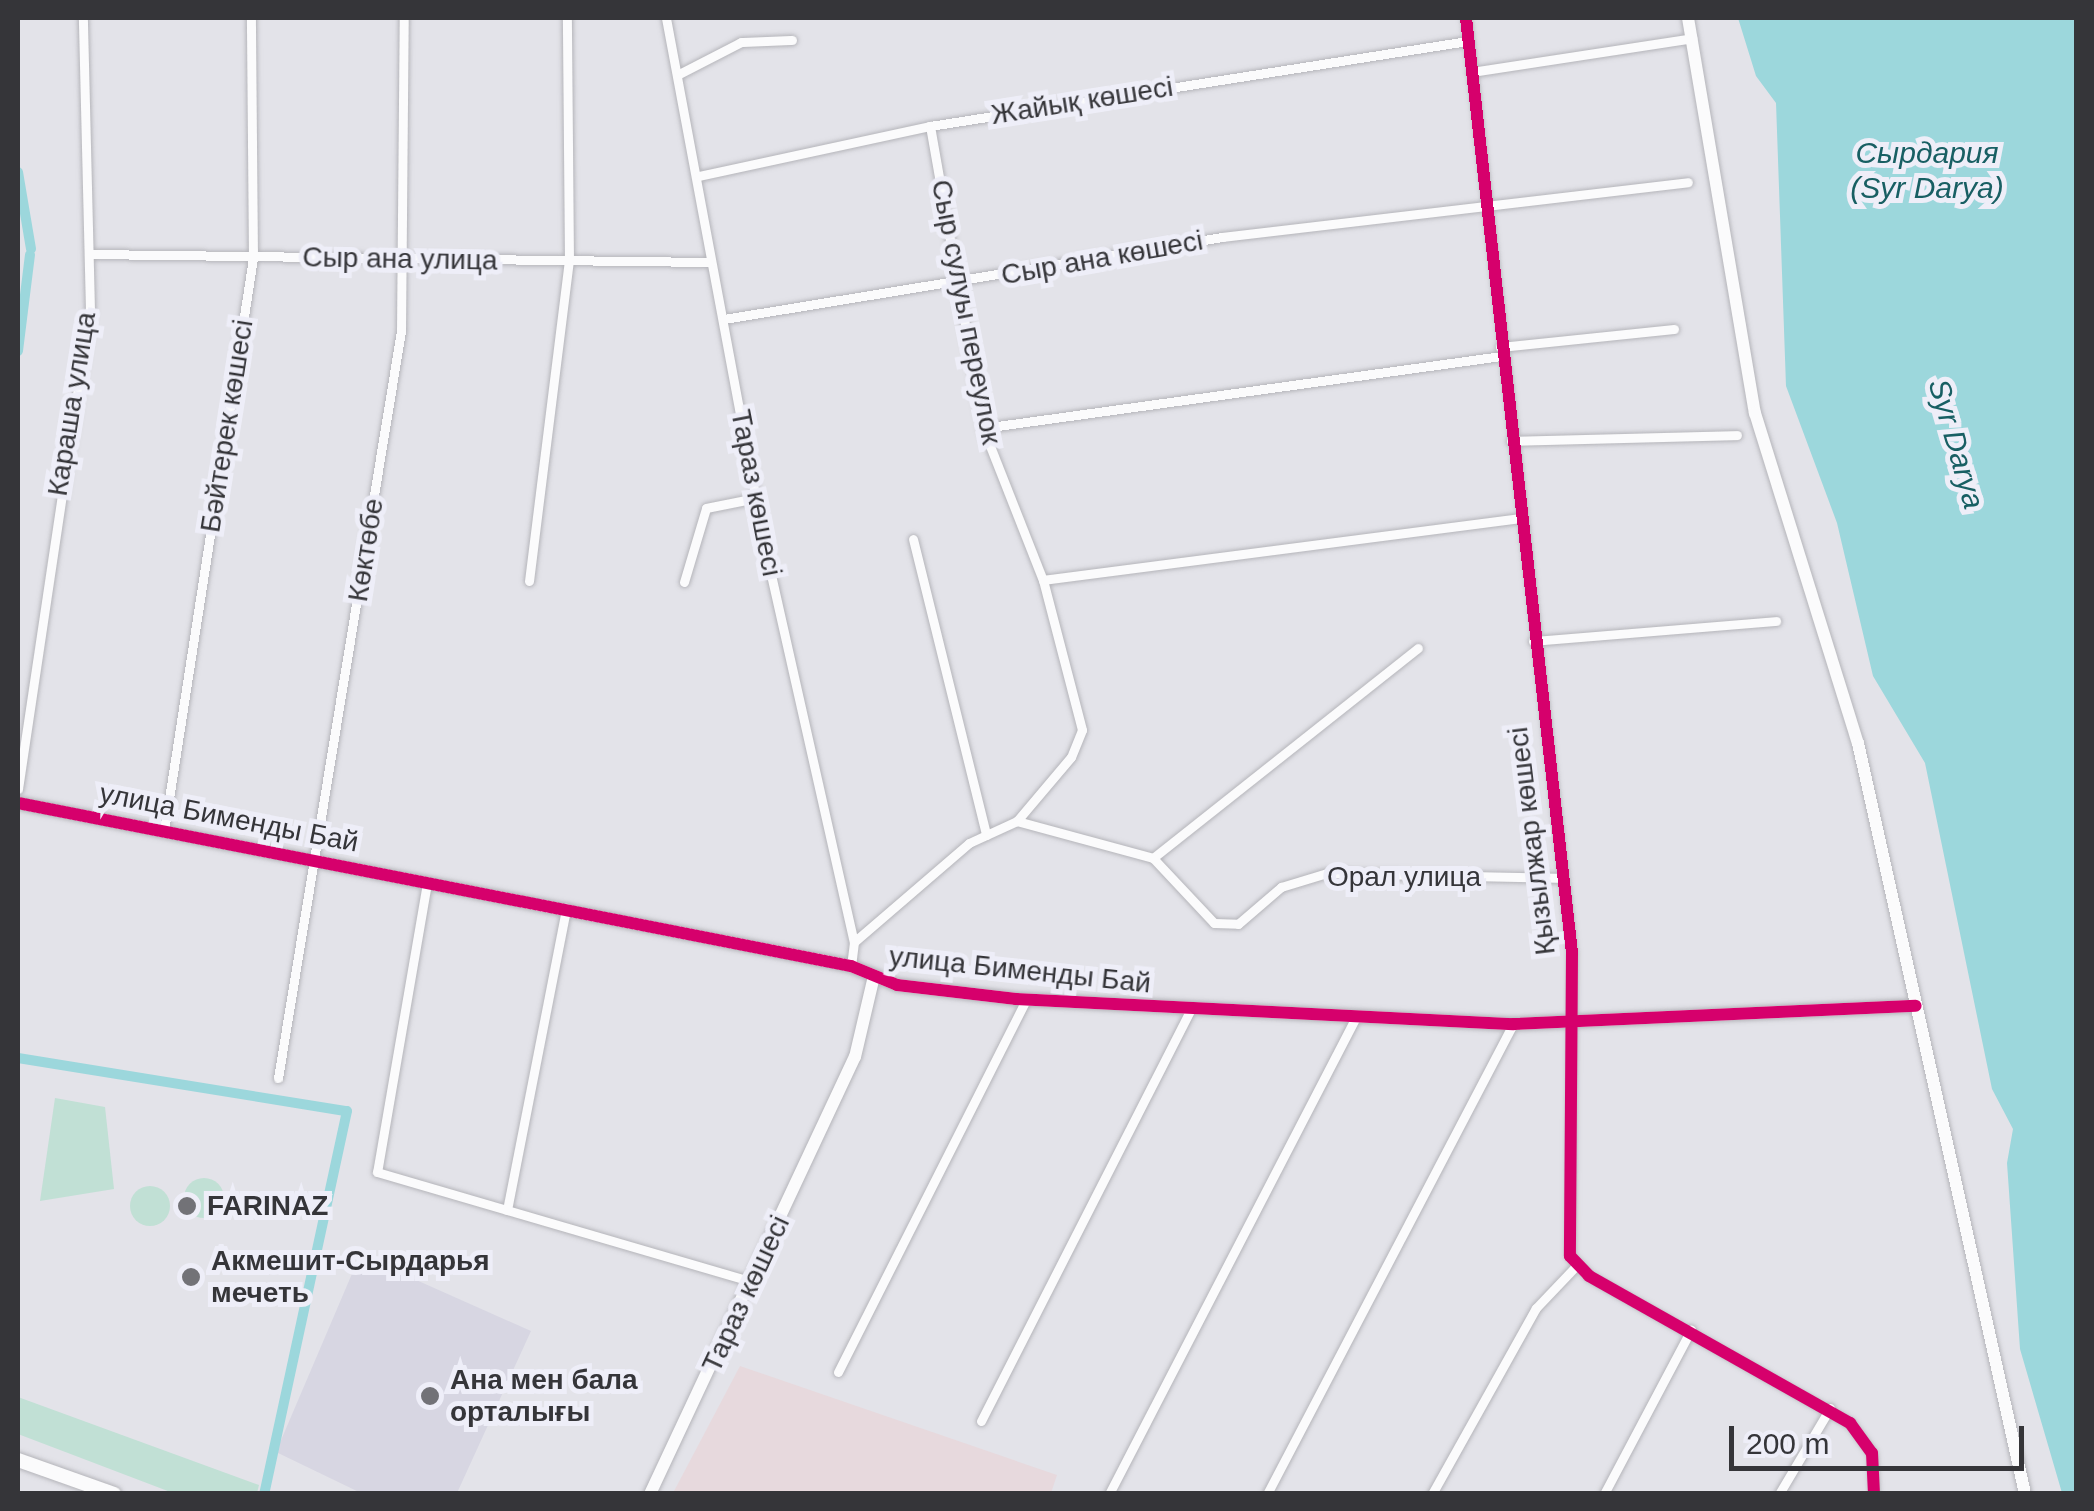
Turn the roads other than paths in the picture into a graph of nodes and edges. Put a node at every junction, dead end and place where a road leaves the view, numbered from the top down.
1 (83, 18) edge
2 (252, 18) edge
3 (404, 18) edge
4 (567, 18) edge
5 (666, 18) edge
6 (1466, 18) edge
7 (1688, 18) edge
8 (1692, 38) junction
9 (792, 40) dead end
10 (1467, 41) junction
11 (1470, 72) junction
12 (679, 74) junction
13 (930, 126) junction
14 (699, 176) junction
15 (1688, 182) dead end
16 (1481, 202) junction
17 (89, 254) junction
18 (253, 258) junction
19 (407, 258) junction
20 (569, 261) junction
21 (712, 262) junction
22 (960, 282) junction
23 (724, 319) junction
24 (1674, 329) dead end
25 (1500, 352) junction
26 (984, 428) junction
27 (1737, 435) dead end
28 (1511, 441) junction
29 (756, 498) junction
30 (1520, 518) junction
31 (913, 539) dead end
32 (1043, 580) junction
33 (529, 581) dead end
34 (684, 582) dead end
35 (1776, 620) dead end
36 (1533, 641) junction
37 (1418, 648) dead end
38 (18, 789) edge
39 (18, 803) edge
40 (1017, 821) junction
41 (164, 831) junction
42 (986, 835) junction
43 (1152, 858) junction
44 (316, 860) junction
45 (1563, 878) junction
46 (427, 883) junction
47 (566, 908) junction
48 (854, 942) junction
49 (851, 966) junction
50 (873, 980) junction
51 (1026, 1000) junction
52 (1916, 1006) junction
53 (1189, 1012) junction
54 (1358, 1014) junction
55 (1568, 1016) junction
56 (1514, 1024) junction
57 (278, 1078) dead end
58 (507, 1210) junction
59 (1577, 1265) junction
60 (752, 1282) junction
61 (1690, 1330) junction
62 (838, 1372) dead end
63 (1830, 1408) junction
64 (981, 1422) dead end
65 (18, 1460) edge
66 (114, 1494) edge
67 (650, 1494) edge
68 (1109, 1494) edge
69 (1267, 1494) edge
70 (1432, 1494) edge
71 (1604, 1494) edge
72 (1778, 1494) edge
73 (1874, 1494) edge
74 (2025, 1494) edge

1 - 17 street, Караша улица
2 - 18 street, Бәйтерек көшесі
3 - 19 street, Көктөбе
4 - 20 street
5 - 12 street, Тараз көшесі
6 - 10 street, Қызылжар көшесі
7 - 8 street
8 - 11 street
8 - 52 street
9 - 12 street
10 - 11 street, Қызылжар көшесі
10 - 13 street, Жайық көшесі
11 - 16 street, Қызылжар көшесі
12 - 14 street, Тараз көшесі
13 - 14 street, Жайық көшесі
13 - 22 street, Сыр сулуы переулок
14 - 21 street, Тараз көшесі
15 - 16 street, Сыр ана көшесі
16 - 22 street, Сыр ана көшесі
16 - 25 street, Қызылжар көшесі
17 - 18 street, Сыр ана улица
17 - 38 street, Караша улица
18 - 19 street, Сыр ана улица
18 - 41 street, Бәйтерек көшесі
19 - 20 street, Сыр ана улица
19 - 44 street, Көктөбе
20 - 21 street, Сыр ана улица
20 - 33 street
21 - 23 street, Тараз көшесі
22 - 23 street, Сыр ана көшесі
22 - 26 street, Сыр сулуы переулок
23 - 29 street, Тараз көшесі
24 - 25 street
25 - 26 street
25 - 28 street, Қызылжар көшесі
26 - 32 street, Сыр сулуы переулок
27 - 28 street
28 - 30 street, Қызылжар көшесі
29 - 34 street
29 - 48 street, Тараз көшесі
30 - 32 street
30 - 36 street, Қызылжар көшесі
31 - 42 street
32 - 40 street, Сыр сулуы переулок
35 - 36 street
36 - 45 street, Қызылжар көшесі
37 - 43 street
39 - 41 street, улица Бименды Бай
40 - 42 street
40 - 43 street
41 - 44 street, улица Бименды Бай
42 - 48 street
43 - 45 street, Орал улица
44 - 46 street, улица Бименды Бай
44 - 57 street, Көктөбе
45 - 55 street, Қызылжар көшесі
46 - 47 street, улица Бименды Бай
46 - 58 street
47 - 49 street, улица Бименды Бай
47 - 58 street
48 - 49 street, Тараз көшесі
49 - 50 street, улица Бименды Бай
50 - 51 street, улица Бименды Бай
50 - 60 street, Тараз көшесі
51 - 53 street, улица Бименды Бай
51 - 62 street
52 - 55 street, улица Бименды Бай
52 - 74 street
53 - 54 street, улица Бименды Бай
53 - 64 street
54 - 56 street, улица Бименды Бай
54 - 68 street
55 - 56 street, улица Бименды Бай
55 - 59 street, Қызылжар көшесі
56 - 69 street
58 - 60 street
59 - 61 street
59 - 70 street
60 - 67 street, Тараз көшесі
61 - 63 street
61 - 71 street
63 - 72 street
63 - 73 street
65 - 66 main road

